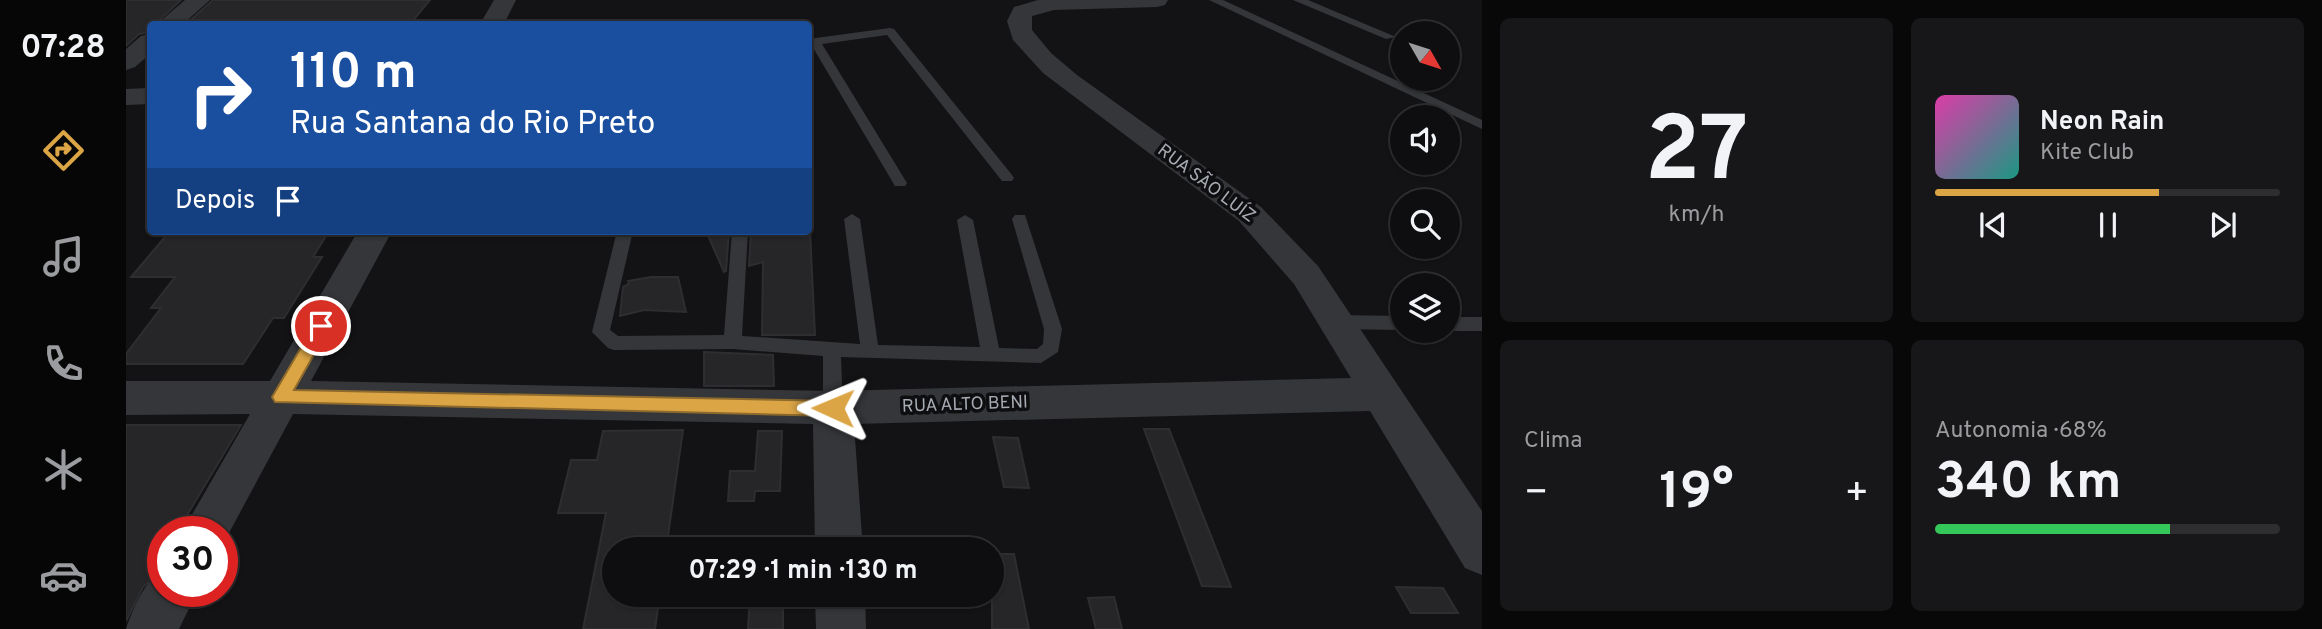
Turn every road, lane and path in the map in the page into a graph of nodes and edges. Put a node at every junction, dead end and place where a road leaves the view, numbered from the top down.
1 (199, 0) edge
2 (505, 0) edge
3 (1137, 0) edge
4 (1157, 0) edge
5 (1214, 0) edge
6 (1298, 0) edge
7 (173, 21) edge
8 (494, 21) edge
9 (1390, 37) dead end
10 (812, 43) edge
11 (147, 44) edge
12 (126, 62) edge
13 (147, 96) edge
14 (126, 97) edge
15 (1482, 125) edge
16 (1007, 178) dead end
17 (900, 183) dead end
18 (852, 219) dead end
19 (1020, 219) dead end
20 (964, 220) dead end
21 (373, 235) edge
22 (624, 235) edge
23 (740, 235) edge
24 (1338, 322) junction
25 (1390, 323) edge
26 (1460, 324) edge
27 (1482, 324) edge
28 (733, 342) junction
29 (832, 350) junction
30 (870, 352) junction
31 (991, 355) junction
32 (1384, 394) junction
33 (281, 397) junction
34 (126, 398) edge
35 (833, 408) junction
36 (214, 516) edge
37 (838, 537) edge
38 (1482, 552) edge
39 (163, 607) edge
40 (841, 607) edge
41 (150, 629) edge
42 (842, 629) edge

1 - 7 street
2 - 8 street
3 - 4 street
3 - 24 street, RUA SÃO LUÍZ
5 - 15 lane
6 - 9 lane
10 - 16 lane
10 - 17 lane
11 - 12 street
13 - 14 street
18 - 30 lane
19 - 31 lane
20 - 31 lane
21 - 33 street
22 - 28 lane
23 - 28 lane
24 - 25 lane
24 - 32 street, RUA SÃO LUÍZ
26 - 27 lane
28 - 29 lane
29 - 30 lane
29 - 35 lane
30 - 31 lane
32 - 35 street, RUA ALTO BENI
32 - 38 street, RUA SÃO LUÍZ
33 - 34 street, RUA ALTO BENI
33 - 35 street, RUA ALTO BENI
33 - 36 street
35 - 37 street
39 - 41 street
40 - 42 street

